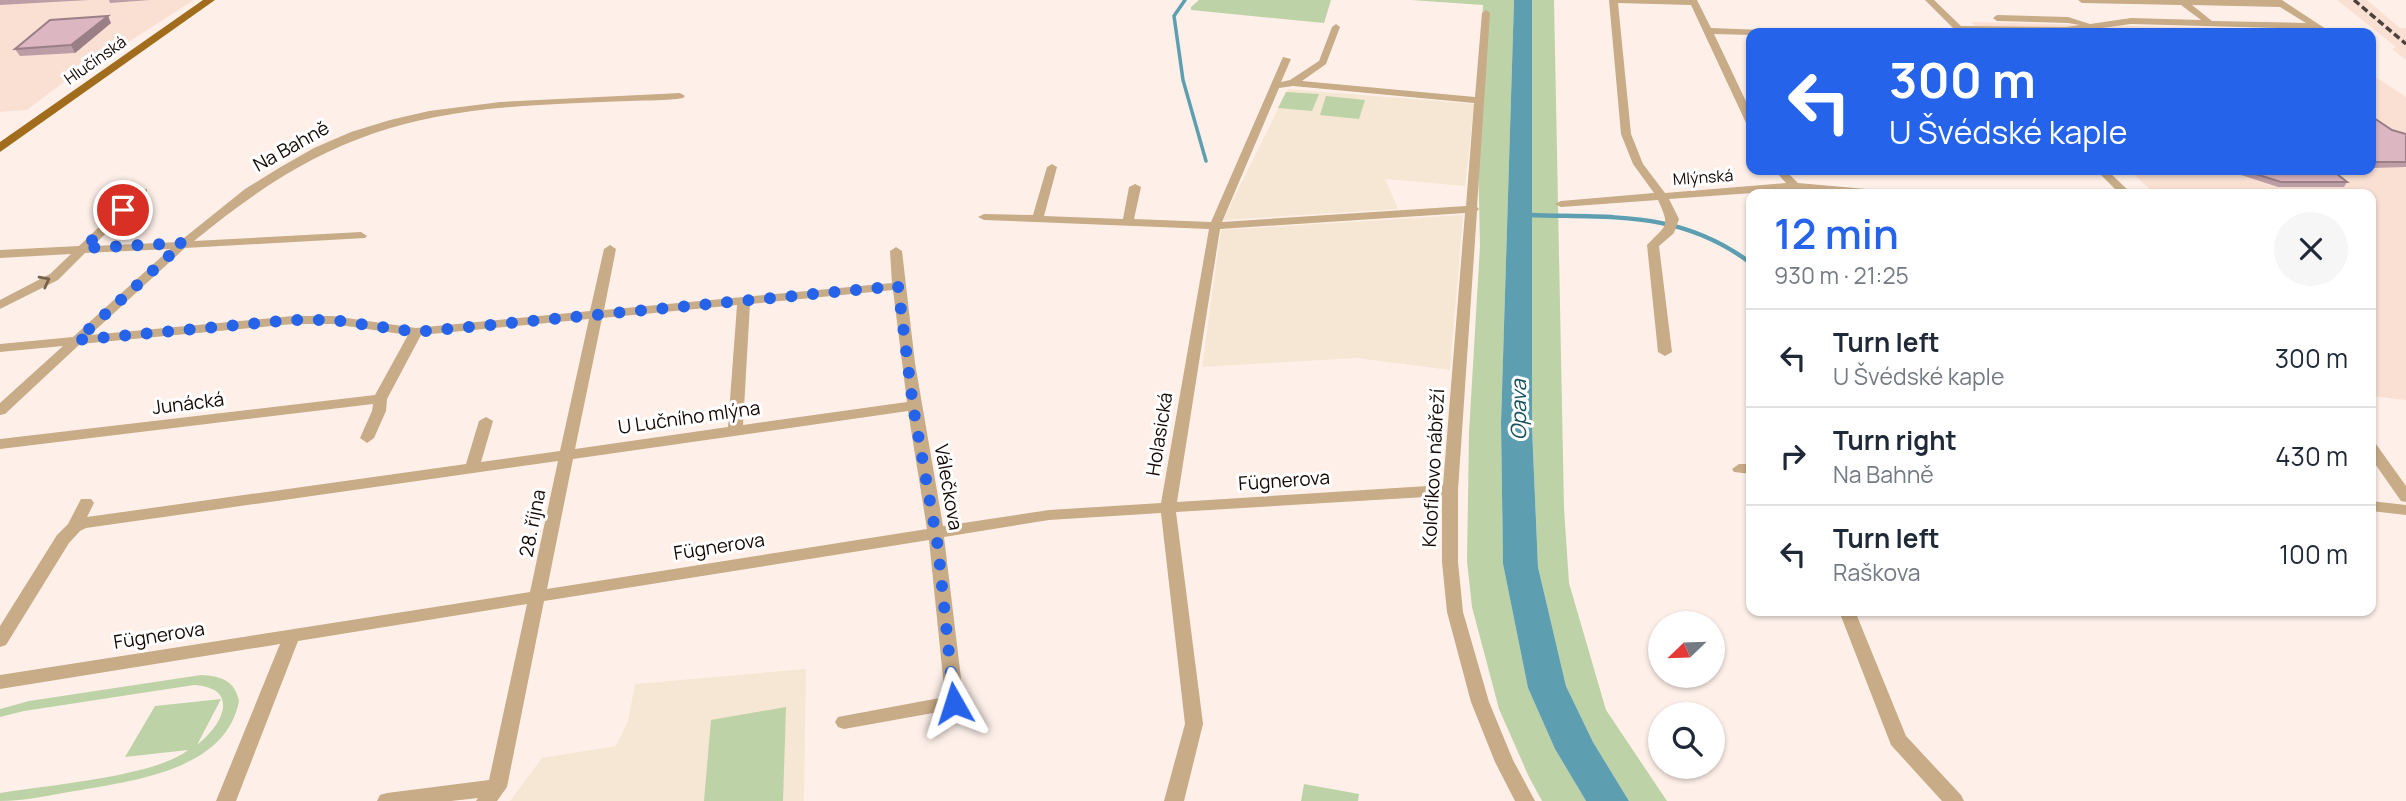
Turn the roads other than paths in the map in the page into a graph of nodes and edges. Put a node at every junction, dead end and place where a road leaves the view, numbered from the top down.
1 (209, 0) edge
2 (1614, 0) edge
3 (1929, 0) edge
4 (2082, 0) edge
5 (1694, 2) edge
6 (2183, 2) junction
7 (2279, 2) edge
8 (1486, 13) dead end
9 (1997, 18) dead end
10 (2211, 24) junction
11 (2091, 26) junction
12 (2316, 26) junction
13 (1336, 27) dead end
14 (1958, 28) edge
15 (2075, 28) edge
16 (2319, 28) edge
17 (1709, 31) junction
18 (1746, 32) edge
19 (1286, 58) dead end
20 (1293, 83) junction
21 (1277, 85) junction
22 (680, 96) dead end
23 (1481, 101) junction
24 (1746, 103) edge
25 (0, 148) edge
26 (1052, 167) dead end
27 (1784, 175) edge
28 (2106, 175) edge
29 (1135, 187) dead end
30 (1798, 189) edge
31 (2121, 189) edge
32 (143, 191) dead end
33 (1746, 192) edge
34 (1662, 195) junction
35 (1561, 204) dead end
36 (1472, 209) junction
37 (984, 217) dead end
38 (1038, 218) junction
39 (1128, 221) junction
40 (1215, 226) junction
41 (361, 236) dead end
42 (183, 243) junction
43 (84, 248) junction
44 (610, 249) dead end
45 (897, 251) dead end
46 (0, 254) edge
47 (898, 286) junction
48 (744, 302) junction
49 (0, 305) edge
50 (596, 315) junction
51 (416, 332) junction
52 (77, 340) junction
53 (0, 348) edge
54 (1665, 352) dead end
55 (380, 399) junction
56 (913, 406) junction
57 (0, 411) edge
58 (486, 421) dead end
59 (735, 432) junction
60 (367, 438) dead end
61 (0, 444) edge
62 (2376, 454) edge
63 (566, 456) junction
64 (472, 470) junction
65 (1450, 490) junction
66 (2406, 497) edge
67 (86, 503) dead end
68 (2376, 507) edge
69 (1168, 509) junction
70 (2406, 510) edge
71 (74, 527) junction
72 (935, 533) junction
73 (539, 595) junction
74 (1849, 616) edge
75 (292, 635) junction
76 (0, 640) edge
77 (0, 682) edge
78 (844, 722) dead end
79 (491, 794) edge
80 (226, 801) edge
81 (387, 801) edge
82 (1174, 801) edge
83 (1525, 801) edge
84 (1954, 801) edge

1 - 25 main road, Hlučínská
2 - 5 street
2 - 34 street
3 - 14 street
4 - 6 street
5 - 17 street
6 - 7 street
6 - 10 street
7 - 12 street
8 - 23 street, Kolofíkovo nábřeží
9 - 11 street
10 - 11 street
10 - 12 street
11 - 15 street
12 - 16 street
13 - 20 street
17 - 18 street
17 - 24 street
19 - 21 street, Holasická
20 - 21 street
20 - 23 street
21 - 40 street, Holasická
22 - 42 street, Na Bahně
23 - 36 street, Kolofíkovo nábřeží
26 - 38 street
27 - 30 street
28 - 31 street
29 - 39 street
32 - 43 street
33 - 34 street, Mlýnská
34 - 35 street, Mlýnská
34 - 54 street
36 - 40 street
36 - 65 street, Kolofíkovo nábřeží
37 - 38 street
38 - 39 street
39 - 40 street
40 - 69 street, Holasická
41 - 42 street
42 - 43 street
42 - 52 street, Na Bahně
43 - 46 street
49 -> 43 street
44 - 50 street, 28. října
45 - 47 street, Válečkova
47 - 48 street
47 - 56 street, Válečkova
48 - 50 street
48 - 59 street
50 - 51 street
50 - 63 street, 28. října
51 - 52 street
51 - 55 street
52 - 53 street
52 - 57 street, Na Bahně
55 - 60 street
55 - 61 street, Junácká
56 - 59 street, U Lučního mlýna
56 - 72 street, Válečkova
58 - 64 street
59 - 63 street, U Lučního mlýna
62 - 66 street
63 - 64 street, U Lučního mlýna
63 - 73 street, 28. října
64 - 71 street, U Lučního mlýna
65 - 69 street, Fügnerova
65 - 83 street, Kolofíkovo nábřeží
67 - 71 street
68 - 70 street
69 - 72 street, Fügnerova
69 - 82 street, Holasická
71 - 76 street
72 - 73 street, Fügnerova
72 - 78 street, Válečkova
73 - 75 street, Fügnerova
73 - 79 street, 28. října
74 - 84 street
75 - 77 street, Fügnerova
75 - 80 street
79 - 81 street

